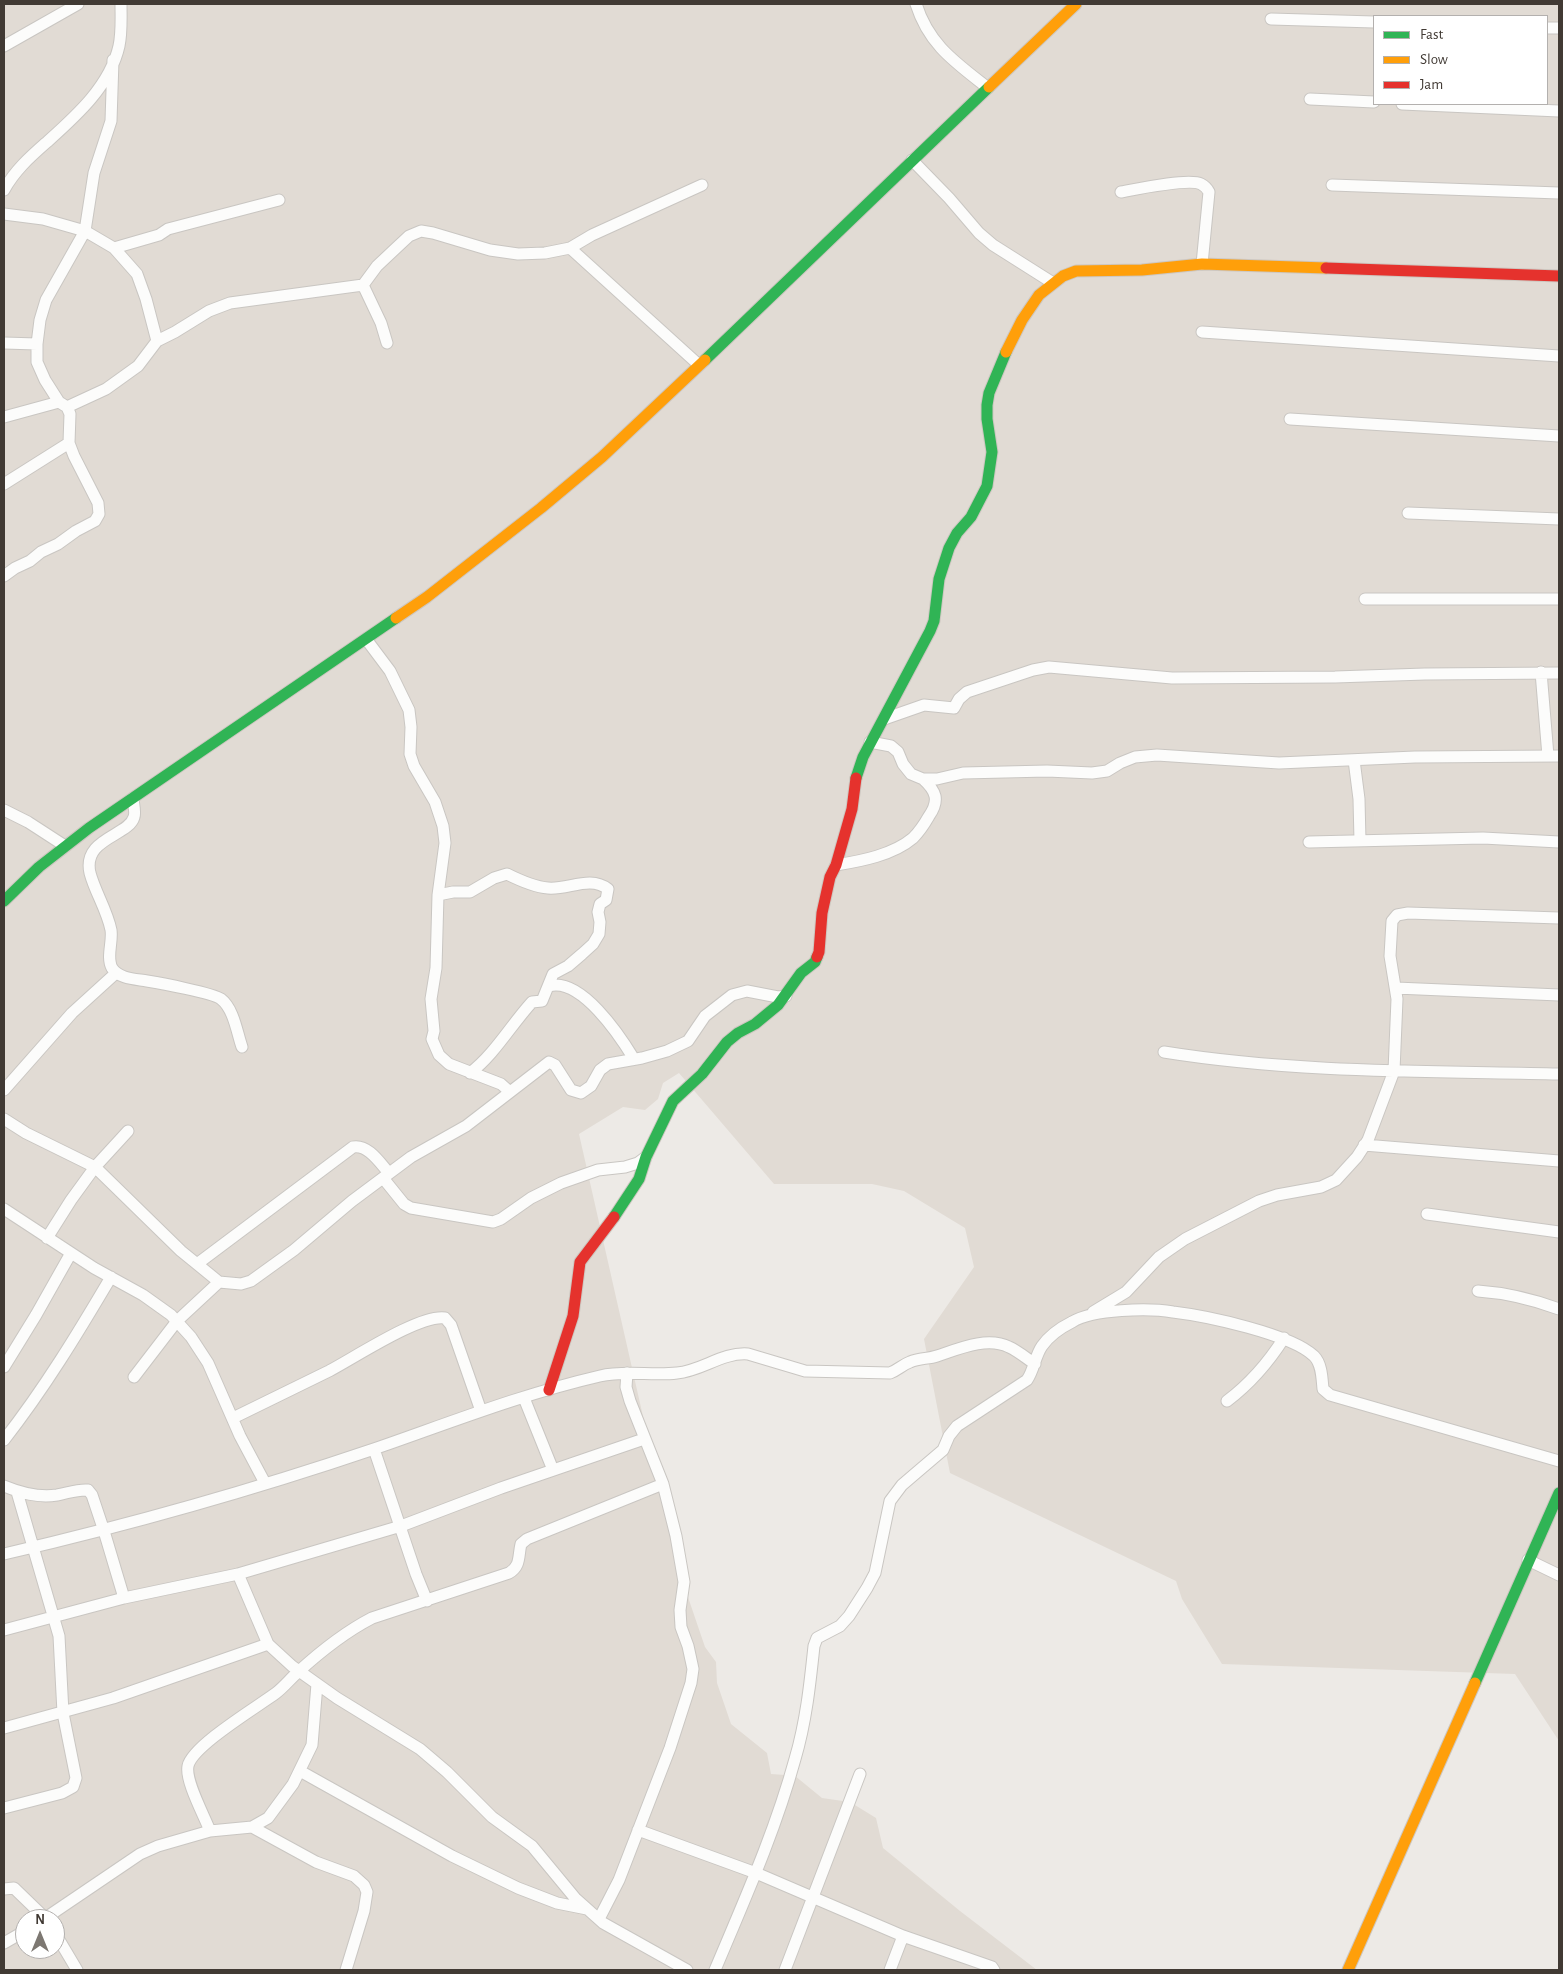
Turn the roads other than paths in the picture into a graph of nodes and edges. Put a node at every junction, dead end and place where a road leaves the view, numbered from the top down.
1 (78, 4) edge
2 (121, 4) edge
3 (916, 4) edge
4 (1076, 4) edge
5 (1271, 19) dead end
6 (1373, 22) edge
7 (4, 46) edge
8 (113, 60) junction
9 (988, 88) junction
10 (1310, 99) dead end
11 (1373, 102) edge
12 (1424, 105) edge
13 (1559, 111) edge
14 (912, 160) junction
15 (702, 185) dead end
16 (1332, 185) dead end
17 (4, 190) edge
18 (1121, 192) dead end
19 (1559, 193) edge
20 (279, 200) dead end
21 (4, 214) edge
22 (85, 231) junction
23 (114, 248) junction
24 (570, 248) junction
25 (1202, 264) junction
26 (1559, 276) edge
27 (1053, 283) junction
28 (363, 285) junction
29 (1202, 332) dead end
30 (157, 341) junction
31 (4, 343) edge
32 (386, 343) dead end
33 (37, 344) junction
34 (1559, 356) edge
35 (698, 365) junction
36 (63, 404) junction
37 (4, 417) edge
38 (1290, 419) dead end
39 (1559, 436) edge
40 (69, 443) junction
41 (4, 484) edge
42 (1408, 513) dead end
43 (1559, 520) edge
44 (4, 576) edge
45 (1559, 598) edge
46 (1365, 599) dead end
47 (366, 638) junction
48 (1541, 672) junction
49 (1559, 673) edge
50 (884, 719) junction
51 (870, 742) junction
52 (1554, 756) edge
53 (1354, 760) junction
54 (923, 779) junction
55 (133, 798) junction
56 (4, 810) edge
57 (1360, 841) junction
58 (1309, 842) dead end
59 (1559, 842) edge
60 (65, 846) junction
61 (836, 865) junction
62 (438, 895) junction
63 (4, 901) edge
64 (1559, 918) edge
65 (116, 973) junction
66 (549, 986) junction
67 (1396, 988) junction
68 (1559, 995) edge
69 (786, 996) junction
70 (242, 1047) dead end
71 (1164, 1052) dead end
72 (634, 1059) junction
73 (1394, 1071) junction
74 (470, 1073) junction
75 (1559, 1074) edge
76 (4, 1090) edge
77 (510, 1092) junction
78 (4, 1119) edge
79 (128, 1131) dead end
80 (1364, 1145) junction
81 (646, 1156) junction
82 (1559, 1161) edge
83 (95, 1167) junction
84 (386, 1176) junction
85 (4, 1208) edge
86 (1427, 1214) dead end
87 (1559, 1232) edge
88 (47, 1238) junction
89 (71, 1253) junction
90 (197, 1264) junction
91 (111, 1277) junction
92 (219, 1282) junction
93 (1478, 1291) dead end
94 (1559, 1308) edge
95 (1088, 1315) junction
96 (177, 1322) junction
97 (1284, 1338) junction
98 (1035, 1364) junction
99 (4, 1367) edge
100 (627, 1373) junction
101 (134, 1377) dead end
102 (549, 1390) junction
103 (524, 1398) junction
104 (1227, 1401) dead end
105 (481, 1410) junction
106 (233, 1418) junction
107 (644, 1439) junction
108 (4, 1440) edge
109 (374, 1449) junction
110 (1559, 1461) edge
111 (553, 1470) junction
112 (266, 1484) junction
113 (663, 1484) junction
114 (4, 1486) edge
115 (17, 1492) junction
116 (1559, 1493) edge
117 (401, 1526) junction
118 (104, 1531) junction
119 (33, 1547) junction
120 (4, 1554) edge
121 (1528, 1560) junction
122 (238, 1574) junction
123 (1559, 1576) edge
124 (124, 1598) junction
125 (427, 1601) junction
126 (54, 1617) junction
127 (4, 1630) edge
128 (268, 1644) junction
129 (299, 1671) junction
130 (317, 1684) junction
131 (63, 1713) junction
132 (4, 1728) edge
133 (300, 1771) junction
134 (860, 1774) dead end
135 (4, 1808) edge
136 (252, 1827) junction
137 (638, 1830) junction
138 (210, 1831) junction
139 (756, 1873) junction
140 (4, 1889) edge
141 (813, 1899) junction
142 (35, 1909) edge
143 (60, 1909) edge
144 (587, 1909) junction
145 (599, 1919) junction
146 (904, 1936) junction
147 (15, 1937) edge
148 (4, 1943) edge
149 (65, 1950) edge
150 (77, 1970) edge
151 (346, 1970) edge
152 (687, 1970) edge
153 (715, 1970) edge
154 (785, 1970) edge
155 (890, 1970) edge
156 (994, 1970) edge
157 (1348, 1970) edge

1 - 7 street
2 - 8 street
3 - 9 street
4 - 9 main road
5 - 6 street
8 - 17 street
8 - 22 street
9 - 14 main road
10 - 11 street
12 - 13 street
14 - 27 street
14 - 35 main road
15 - 24 street
16 - 19 street
18 - 25 street
20 - 23 street
21 - 22 street
22 - 23 street
22 - 33 street
23 - 30 street
24 - 28 street
24 - 35 street
25 - 26 main road
25 - 27 main road
27 - 50 main road
28 - 30 street
28 - 32 street
29 - 34 street
30 - 36 street
31 - 33 street
33 - 36 street
35 - 47 main road
36 - 37 street
36 - 40 street
38 - 39 street
40 - 41 street
40 - 44 street
42 - 43 street
45 - 46 street
47 - 55 main road
47 - 62 street
48 - 49 street
48 - 50 street
48 - 52 street
50 - 51 main road
51 - 54 street
51 - 61 main road
52 - 53 street
53 - 54 street
53 - 57 street
54 - 61 street
55 - 60 main road
55 - 65 street
56 - 60 street
57 - 58 street
57 - 59 street
60 - 63 main road
61 - 69 main road
62 - 66 street
62 - 74 street
64 - 67 street
65 - 70 street
65 - 76 street
66 - 72 street
66 - 74 street
67 - 68 street
67 - 73 street
69 - 72 street
69 - 81 main road
71 - 73 street
72 - 77 street
73 - 75 street
73 - 80 street
74 - 77 street
77 - 84 street
78 - 83 street
79 - 83 street
80 - 82 street
80 - 95 street
81 - 84 street
81 - 102 main road
83 - 88 street
83 - 90 street
84 - 90 street
84 - 92 street
85 - 88 street
86 - 87 street
88 - 89 street
89 - 91 street
89 - 99 street
90 - 92 street
91 - 96 street
91 - 108 street
92 - 96 street
93 - 94 street
95 - 97 street
95 - 98 street
96 - 101 street
96 - 106 street
97 - 104 street
97 - 110 street
98 - 100 street
98 - 139 street
100 - 102 street
100 - 107 street
102 - 103 street
103 - 105 street
103 - 111 street
105 - 106 street
105 - 109 street
106 - 112 street
107 - 111 street
107 - 113 street
109 - 112 street
109 - 117 street
111 - 117 street
112 - 118 street
113 - 125 street
113 - 137 street
114 - 115 street
115 - 118 street
115 - 119 street
116 - 121 main road
117 - 122 street
117 - 125 street
118 - 119 street
118 - 124 street
119 - 120 street
119 - 126 street
121 - 123 street
121 - 157 main road
122 - 124 street
122 - 128 street
124 - 126 street
125 - 129 street
126 - 127 street
126 - 131 street
128 - 129 street
128 - 131 street
129 - 130 street
129 - 138 street
130 - 133 street
130 - 144 street
131 - 132 street
131 - 135 street
133 - 136 street
133 - 144 street
134 - 141 street
136 - 138 street
136 - 151 street
137 - 139 street
137 - 145 street
138 - 143 street
139 - 141 street
139 - 153 street
140 - 142 street
141 - 146 street
141 - 154 street
144 - 145 street
145 - 152 street
146 - 155 street
146 - 156 street
147 - 148 street
149 - 150 street

